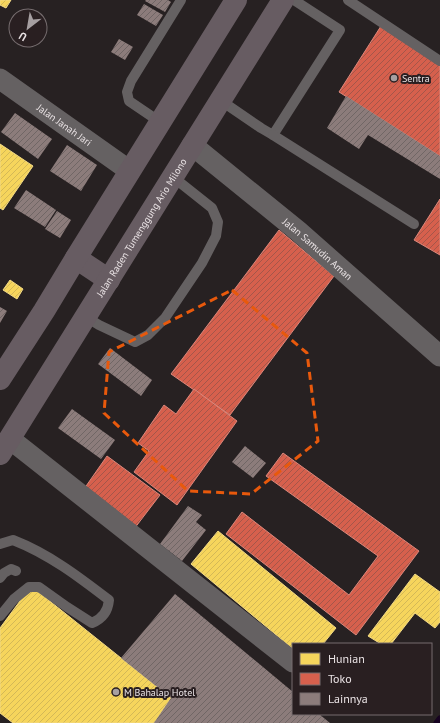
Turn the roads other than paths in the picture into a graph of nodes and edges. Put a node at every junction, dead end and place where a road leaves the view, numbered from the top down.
1 (181, 0) edge
2 (236, 0) edge
3 (283, 0) edge
4 (294, 0) edge
5 (348, 0) edge
6 (440, 61) edge
7 (0, 79) edge
8 (220, 100) junction
9 (160, 122) junction
10 (273, 135) junction
11 (192, 146) junction
12 (130, 171) junction
13 (173, 177) junction
14 (414, 224) dead end
15 (76, 258) junction
16 (109, 280) junction
17 (86, 317) junction
18 (440, 356) edge
19 (2, 370) edge
20 (5, 446) edge
21 (0, 544) edge
22 (16, 571) dead end
23 (0, 578) edge
24 (0, 616) edge
25 (292, 661) edge

1 - 9 lane
2 - 9 highway
3 - 8 highway, Jalan Raden Tumenggung Ario Milono
4 - 10 lane
5 - 6 lane
7 - 12 street, Jalan Janah Jari
8 - 10 lane
8 - 11 highway, Jalan Raden Tumenggung Ario Milono
9 - 12 highway
10 - 14 lane
11 - 13 highway, Jalan Raden Tumenggung Ario Milono
11 - 18 street, Jalan Samudin Aman
12 - 15 highway
13 - 16 highway, Jalan Raden Tumenggung Ario Milono
13 - 17 lane
15 - 16 highway
15 - 19 highway
16 - 17 highway, Jalan Raden Tumenggung Ario Milono
17 - 20 highway, Jalan Raden Tumenggung Ario Milono
20 - 25 street
21 - 24 lane
22 - 23 lane

